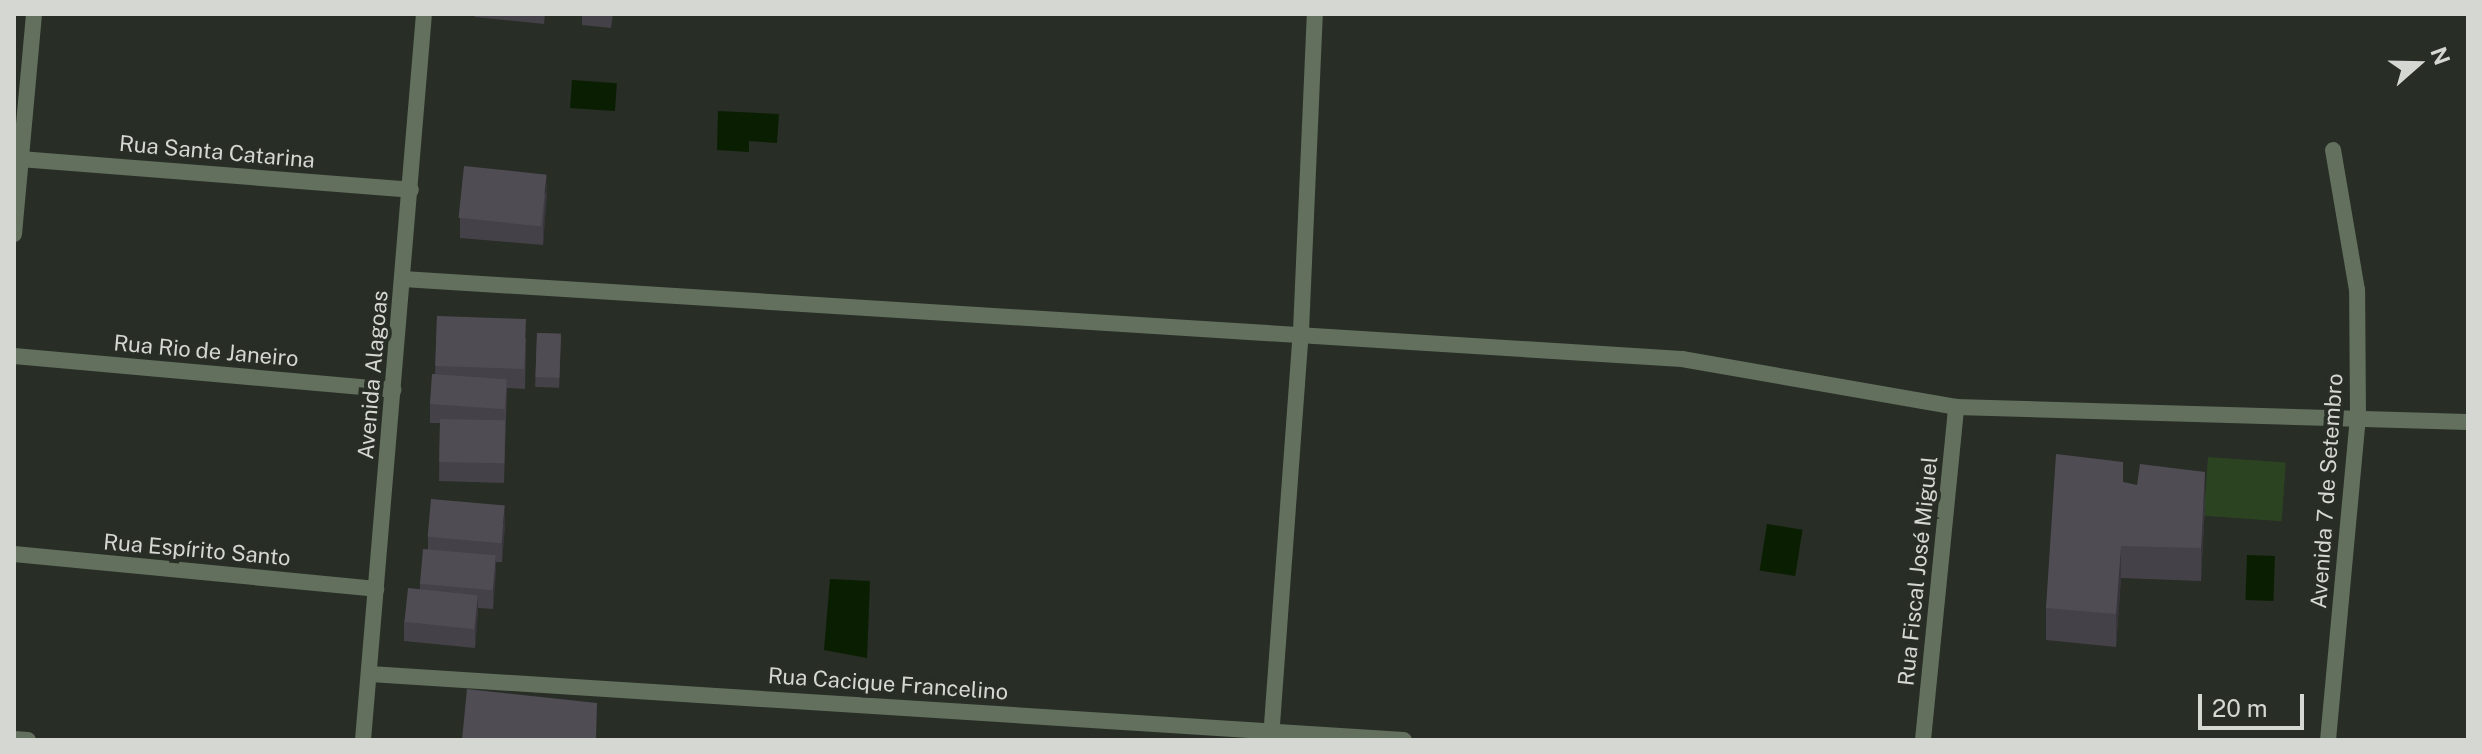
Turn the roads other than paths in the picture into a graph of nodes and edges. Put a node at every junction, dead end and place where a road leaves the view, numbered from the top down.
1 (34, 14) edge
2 (424, 14) edge
3 (1315, 14) edge
4 (2333, 150) dead end
5 (20, 159) junction
6 (411, 190) junction
7 (14, 234) edge
8 (403, 279) junction
9 (1301, 331) junction
10 (14, 356) edge
11 (393, 390) junction
12 (1956, 407) junction
13 (2358, 418) junction
14 (2468, 422) edge
15 (14, 554) edge
16 (376, 589) junction
17 (370, 674) junction
18 (1271, 735) edge
19 (14, 739) edge
20 (28, 740) edge
21 (363, 740) edge
22 (1404, 740) edge
23 (1923, 740) edge
24 (2328, 740) edge

1 - 5 street
2 - 6 street, Avenida Alagoas
3 - 9 street
4 - 13 street, Avenida 7 de Setembro
5 - 6 street, Rua Santa Catarina
5 - 7 street
6 - 8 street, Avenida Alagoas
8 - 9 street
8 - 11 street, Avenida Alagoas
9 - 12 street
9 - 18 street
10 - 11 street, Rua Rio de Janeiro
11 - 16 street, Avenida Alagoas
12 - 13 street
12 - 23 street, Rua Fiscal José Miguel
13 - 14 street
13 - 24 street, Avenida 7 de Setembro
15 - 16 street, Rua Espírito Santo
16 - 17 street, Avenida Alagoas
17 - 18 street, Rua Cacique Francelino
17 - 21 street, Avenida Alagoas
18 - 22 street, Rua Cacique Francelino
19 - 20 street

